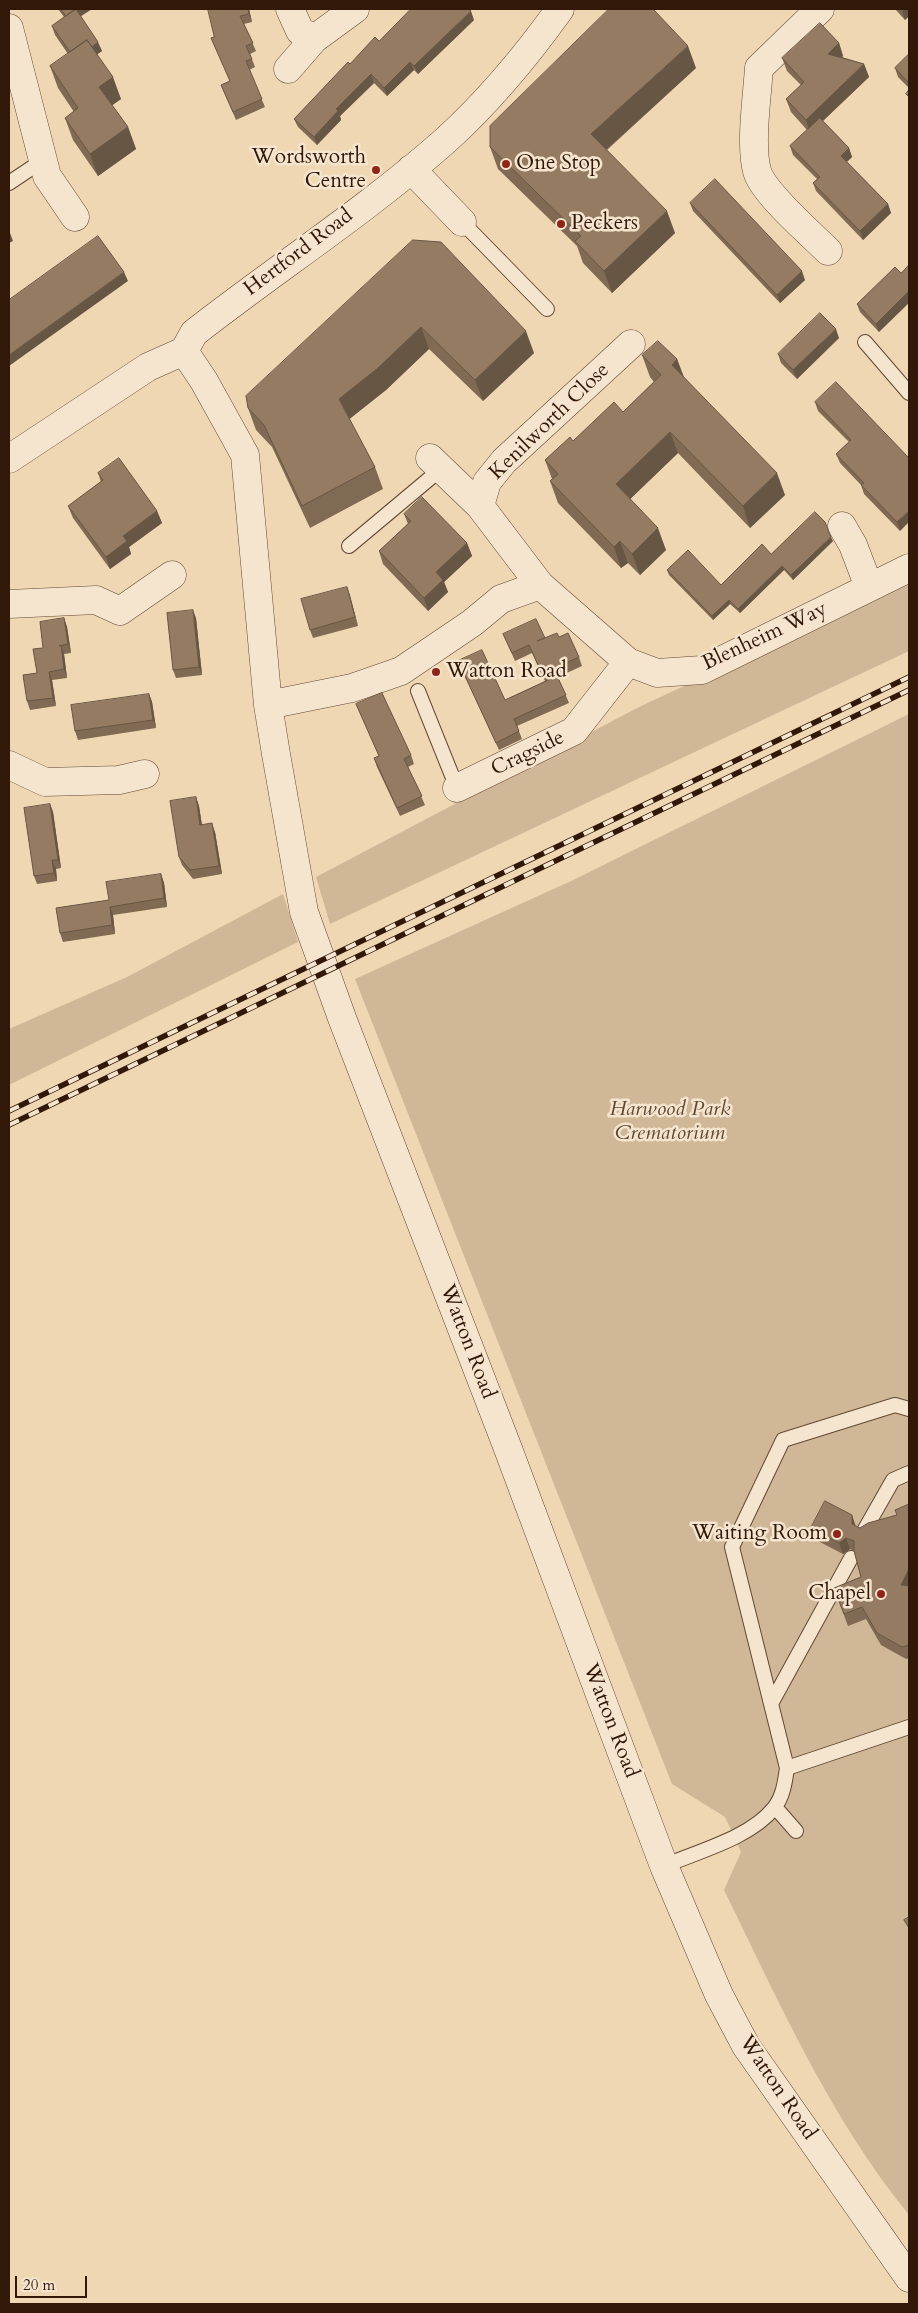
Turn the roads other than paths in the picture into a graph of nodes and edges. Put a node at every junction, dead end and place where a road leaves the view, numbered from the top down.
1 (290, 9) edge
2 (355, 9) edge
3 (560, 9) edge
4 (820, 9) edge
5 (9, 28) edge
6 (314, 39) junction
7 (288, 68) dead end
8 (42, 161) junction
9 (411, 169) junction
10 (9, 183) edge
11 (75, 217) dead end
12 (462, 222) joint
13 (828, 251) dead end
14 (547, 309) dead end
15 (864, 342) dead end
16 (631, 344) dead end
17 (184, 351) junction
18 (909, 393) edge
19 (9, 459) edge
20 (436, 463) joint
21 (480, 506) junction
22 (842, 526) dead end
23 (350, 546) dead end
24 (909, 568) edge
25 (172, 575) dead end
26 (540, 585) junction
27 (869, 587) junction
28 (9, 604) edge
29 (628, 662) junction
30 (418, 691) dead end
31 (268, 705) junction
32 (9, 765) edge
33 (145, 774) dead end
34 (457, 788) joint
35 (909, 1409) edge
36 (909, 1473) edge
37 (864, 1531) edge
38 (850, 1558) dead end
39 (772, 1702) junction
40 (909, 1727) edge
41 (787, 1768) junction
42 (775, 1807) junction
43 (796, 1831) dead end
44 (664, 1866) junction
45 (909, 2278) edge

1 - 6 street
2 - 6 street
3 - 9 street, Hertford Road
4 - 13 street
5 - 8 street
6 - 7 street
8 - 10 lane
8 - 11 street
9 - 12 street
9 - 17 street, Hertford Road
12 - 14 lane
15 - 18 lane
16 - 21 street, Kenilworth Close
17 - 19 street
17 - 31 street, Watton Road
20 - 21 street, Kenilworth Close
20 - 23 lane
21 - 26 street, Kenilworth Close
22 - 27 street
24 - 27 street, Blenheim Way
25 - 28 street
26 - 29 street, Blenheim Way
26 - 31 street
27 - 29 street, Blenheim Way
29 - 34 street, Cragside
30 - 34 lane
31 - 44 street, Watton Road
32 - 33 street
35 - 39 lane
36 - 37 lane
38 - 39 lane
39 - 41 lane
40 - 41 lane
41 - 42 lane
42 - 43 lane
42 - 44 lane
44 - 45 street, Watton Road

